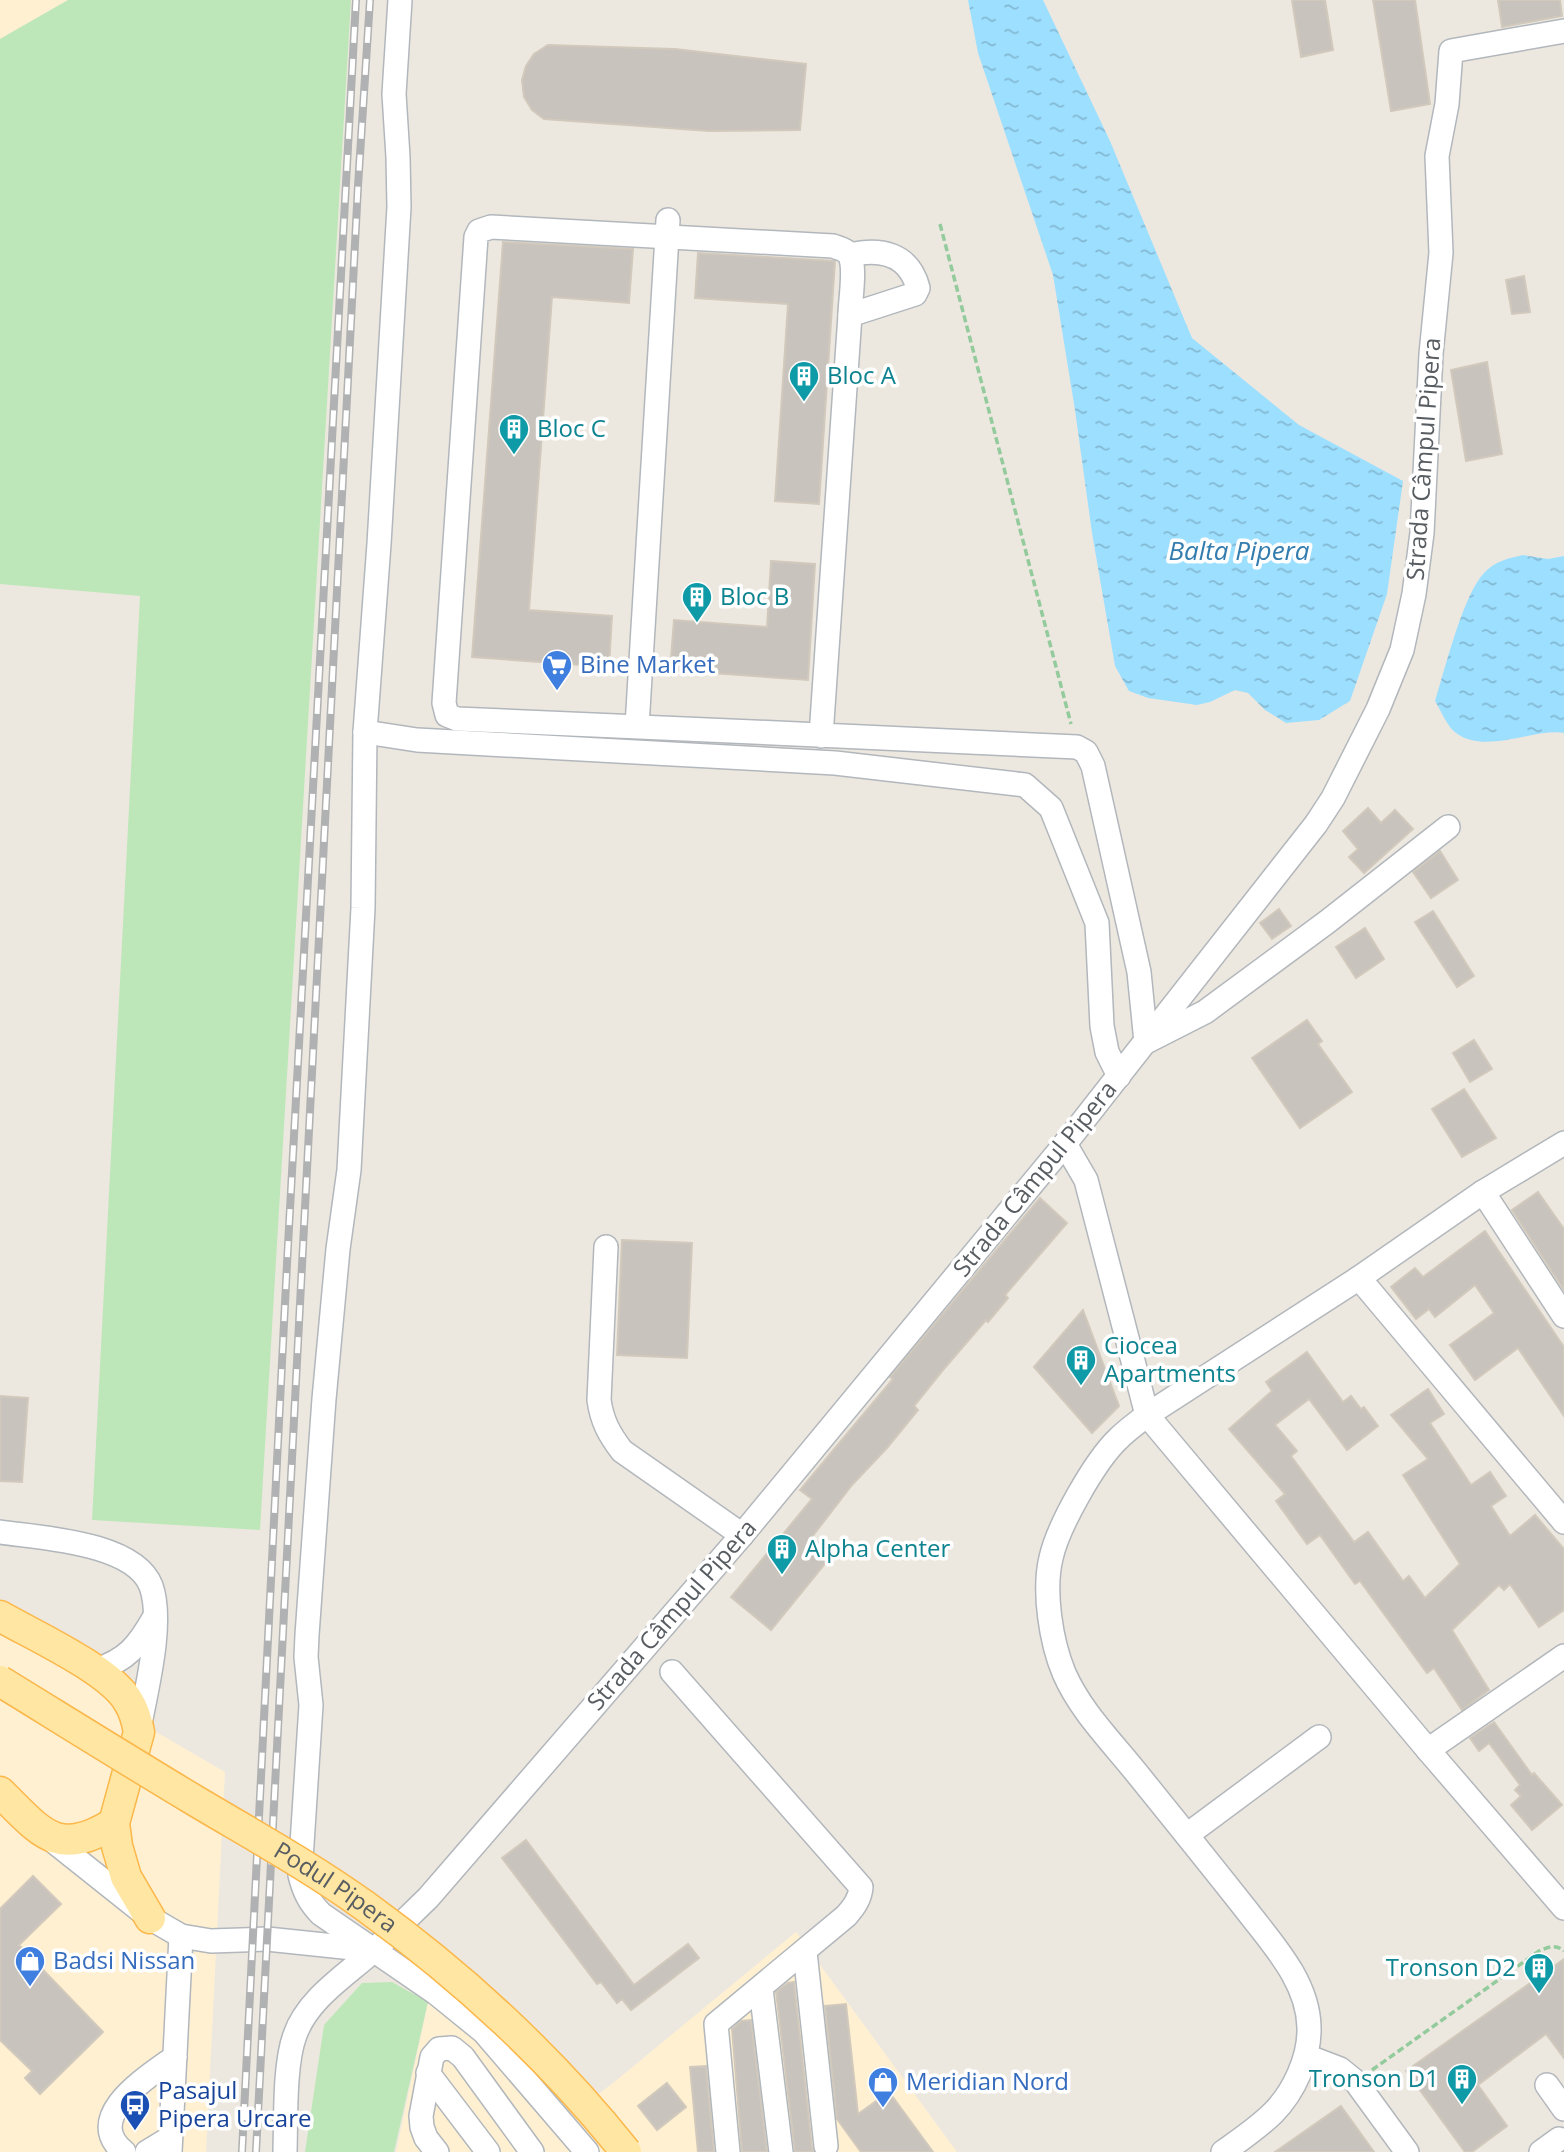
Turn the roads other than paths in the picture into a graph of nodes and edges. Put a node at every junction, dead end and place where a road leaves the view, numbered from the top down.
1 (400, 0) edge
2 (1564, 31) edge
3 (520, 216) dead end
4 (668, 229) junction
5 (590, 233) junction
6 (850, 255) junction
7 (850, 315) junction
8 (637, 726) junction
9 (365, 732) junction
10 (821, 736) junction
11 (1448, 827) dead end
12 (1146, 1042) junction
13 (1119, 1076) junction
14 (1564, 1143) edge
15 (1065, 1144) junction
16 (1483, 1192) junction
17 (606, 1247) dead end
18 (1359, 1278) junction
19 (1564, 1317) edge
20 (1147, 1415) junction
21 (1564, 1522) edge
22 (0, 1532) edge
23 (742, 1535) junction
24 (155, 1615) junction
25 (0, 1616) edge
26 (1564, 1656) edge
27 (96, 1670) junction
28 (672, 1672) dead end
29 (0, 1681) edge
30 (139, 1732) junction
31 (1319, 1737) dead end
32 (1428, 1750) junction
33 (0, 1792) edge
34 (114, 1823) junction
35 (1187, 1835) junction
36 (47, 1836) junction
37 (1564, 1908) edge
38 (150, 1918) junction
39 (181, 1936) junction
40 (375, 1950) junction
41 (805, 1952) junction
42 (761, 1989) junction
43 (1306, 2056) junction
44 (174, 2057) junction
45 (428, 2073) junction
46 (1547, 2085) dead end
47 (1564, 2109) edge
48 (170, 2145) edge
49 (826, 2146) dead end
50 (124, 2152) edge
51 (147, 2152) edge
52 (285, 2152) edge
53 (437, 2152) edge
54 (488, 2152) edge
55 (532, 2152) edge
56 (587, 2152) edge
57 (626, 2152) edge
58 (728, 2152) edge
59 (781, 2152) edge
60 (1223, 2152) edge
61 (1407, 2152) edge

1 - 9 street
2 - 12 street, Strada Câmpul Pipera
3 - 5 street
4 - 5 street
4 - 6 street
4 - 8 street
5 - 8 street
6 - 7 street
6 - 7 street
7 - 10 street
8 - 10 street
9 - 13 street
9 - 40 street
10 - 12 street
11 - 12 street
12 - 13 street, Strada Câmpul Pipera
13 - 15 street, Strada Câmpul Pipera
14 - 16 street
15 - 20 street
15 - 23 street, Strada Câmpul Pipera
16 - 18 street
16 - 19 street
17 - 23 street
18 - 20 street
18 - 21 street
20 - 32 street
20 - 35 street
22 - 24 street
23 - 40 street, Strada Câmpul Pipera
24 - 27 street
24 - 30 street
25 - 27 main road
26 - 32 street
27 - 30 main road
28 - 41 street
29 - 57 main road, Podul Pipera, bridge
30 - 34 main road
31 - 35 street
32 - 37 street
33 - 36 main road
34 - 36 main road
34 - 38 main road
35 - 43 street
36 - 38 street
38 - 39 street
39 - 40 street
39 - 44 street
40 - 52 street, Strada Câmpul Pipera
40 - 56 street
41 - 42 street
41 - 49 street
42 - 58 street
42 - 59 street
43 - 60 street
43 - 61 street
44 - 48 street
44 - 50 street
45 - 53 street
45 - 54 street
45 - 55 street
46 - 47 street
48 - 51 street

